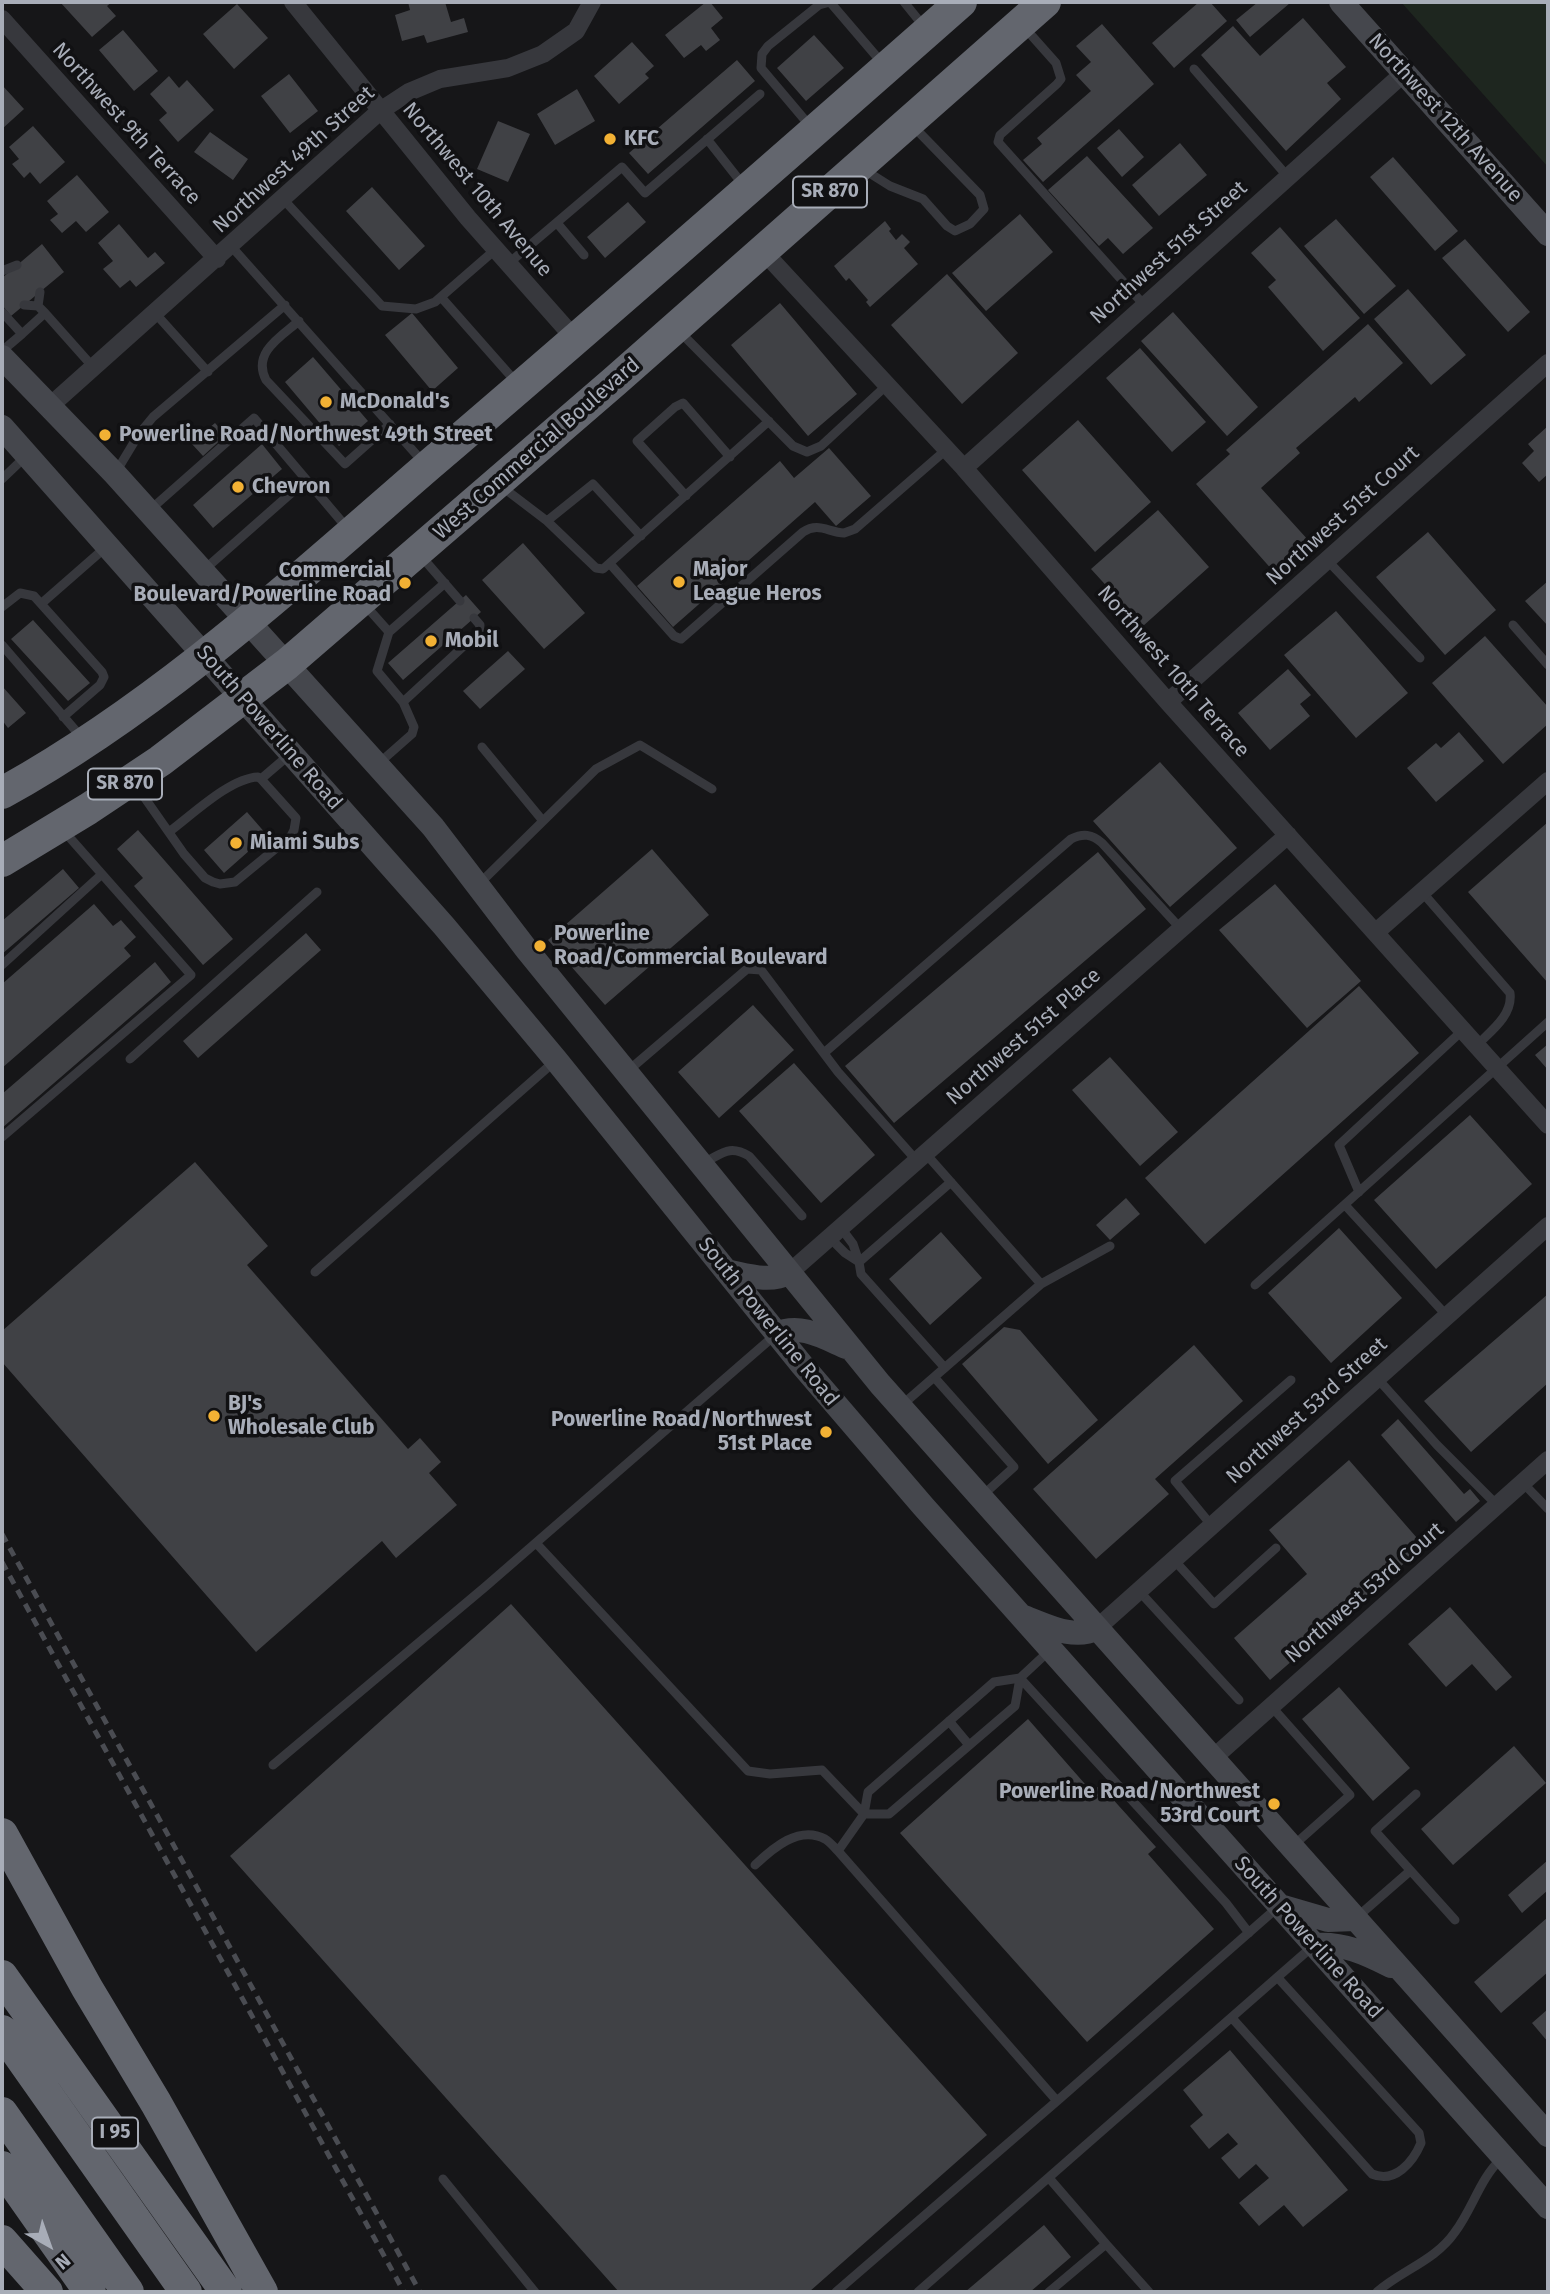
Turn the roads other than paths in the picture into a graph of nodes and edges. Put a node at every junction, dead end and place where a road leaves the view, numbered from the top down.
1 (293, 2) edge
2 (593, 2) edge
3 (904, 2) edge
4 (961, 2) edge
5 (1045, 2) edge
6 (1341, 2) edge
7 (1019, 13) edge
8 (2, 19) edge
9 (927, 32) junction
10 (886, 68) junction
11 (1194, 69) dead end
12 (1404, 73) junction
13 (760, 94) dead end
14 (380, 111) junction
15 (909, 122) junction
16 (815, 131) junction
17 (707, 139) junction
18 (858, 167) junction
19 (1288, 177) junction
20 (747, 191) junction
21 (283, 199) junction
22 (557, 223) junction
23 (1548, 234) edge
24 (231, 246) junction
25 (496, 249) junction
26 (763, 251) junction
27 (584, 255) dead end
28 (217, 259) junction
29 (509, 264) junction
30 (17, 265) dead end
31 (2, 271) edge
32 (40, 292) dead end
33 (441, 297) junction
34 (24, 305) dead end
35 (285, 305) junction
36 (1145, 306) junction
37 (41, 309) junction
38 (2, 312) edge
39 (155, 313) junction
40 (299, 321) junction
41 (676, 328) junction
42 (22, 334) junction
43 (576, 340) junction
44 (2, 351) edge
45 (2, 357) edge
46 (1548, 363) edge
47 (93, 367) junction
48 (208, 372) junction
49 (887, 385) junction
50 (521, 387) junction
51 (50, 406) junction
52 (769, 422) junction
53 (390, 424) junction
54 (5, 435) edge
55 (947, 449) junction
56 (27, 455) junction
57 (730, 457) junction
58 (427, 467) junction
59 (964, 468) junction
60 (115, 474) junction
61 (2, 479) edge
62 (306, 480) junction
63 (497, 483) junction
64 (686, 496) junction
65 (148, 512) junction
66 (547, 521) junction
67 (351, 533) junction
68 (642, 536) junction
69 (108, 545) junction
70 (418, 552) junction
71 (1327, 560) junction
72 (611, 565) junction
73 (202, 571) junction
74 (445, 583) junction
75 (361, 600) junction
76 (460, 601) dead end
77 (42, 603) junction
78 (2, 607) edge
79 (474, 618) dead end
80 (248, 622) junction
81 (1513, 625) dead end
82 (389, 632) junction
83 (2, 645) edge
84 (204, 655) junction
85 (1420, 659) dead end
86 (287, 664) junction
87 (1548, 665) edge
88 (243, 699) junction
89 (403, 702) junction
90 (1168, 702) junction
91 (63, 717) junction
92 (85, 742) junction
93 (482, 747) dead end
94 (291, 753) junction
95 (378, 764) junction
96 (132, 779) junction
97 (261, 779) junction
98 (1548, 781) edge
99 (712, 789) dead end
100 (2, 793) edge
101 (543, 821) junction
102 (60, 826) junction
103 (169, 832) junction
104 (1288, 835) junction
105 (2, 861) edge
106 (102, 874) junction
107 (478, 886) junction
108 (317, 892) dead end
109 (1422, 892) junction
110 (1181, 929) junction
111 (1376, 932) junction
112 (2, 965) edge
113 (1548, 1022) edge
114 (1463, 1030) junction
115 (1477, 1045) junction
116 (824, 1053) junction
117 (130, 1059) dead end
118 (556, 1060) junction
119 (1498, 1068) junction
120 (628, 1072) junction
121 (1548, 1125) edge
122 (2, 1137) edge
123 (922, 1157) junction
124 (702, 1164) junction
125 (951, 1182) junction
126 (1359, 1192) junction
127 (1345, 1205) junction
128 (802, 1216) dead end
129 (1548, 1226) edge
130 (836, 1233) junction
131 (1110, 1246) dead end
132 (859, 1262) junction
133 (726, 1271) junction
134 (315, 1272) dead end
135 (789, 1273) junction
136 (1041, 1284) junction
137 (1255, 1285) dead end
138 (1447, 1316) junction
139 (776, 1334) junction
140 (849, 1348) junction
141 (945, 1368) junction
142 (934, 1377) junction
143 (1377, 1378) junction
144 (1291, 1380) dead end
145 (900, 1407) junction
146 (1548, 1460) edge
147 (1523, 1483) junction
148 (979, 1498) junction
149 (1499, 1506) junction
150 (1548, 1509) edge
151 (1212, 1526) junction
152 (536, 1543) junction
153 (1276, 1548) dead end
154 (1174, 1560) junction
155 (1139, 1591) junction
156 (1020, 1616) junction
157 (1096, 1629) junction
158 (1051, 1650) junction
159 (1020, 1678) junction
160 (1239, 1700) dead end
161 (1271, 1706) junction
162 (949, 1721) junction
163 (969, 1745) junction
164 (1212, 1759) junction
165 (273, 1765) dead end
166 (1416, 1794) dead end
167 (864, 1814) junction
168 (2, 1834) edge
169 (1291, 1848) junction
170 (838, 1851) junction
171 (755, 1865) dead end
172 (1410, 1871) junction
173 (1280, 1906) junction
174 (1356, 1919) junction
175 (1455, 1920) dead end
176 (1249, 1933) junction
177 (1315, 1945) junction
178 (1404, 1973) junction
179 (2, 1976) edge
180 (1278, 1978) junction
181 (1232, 2018) junction
182 (2, 2031) edge
183 (1057, 2101) junction
184 (2, 2113) edge
185 (1548, 2135) edge
186 (1503, 2156) junction
187 (2, 2167) edge
188 (1049, 2178) junction
189 (443, 2179) dead end
190 (1548, 2207) edge
191 (2, 2241) edge
192 (1106, 2244) junction
193 (47, 2292) edge
194 (90, 2292) edge
195 (128, 2292) edge
196 (186, 2292) edge
197 (226, 2292) edge
198 (262, 2292) edge
199 (535, 2292) edge
200 (836, 2292) edge
201 (918, 2292) edge
202 (1049, 2292) edge
203 (1149, 2292) edge
204 (1377, 2292) edge

1 - 14 street, Northwest 10th Avenue
2 - 14 street, Northwest 49th Street
3 - 9 lane
4 - 9 highway, SR 870
5 - 7 highway
6 - 12 main road, Northwest 12th Avenue
7 - 15 highway, West Commercial Boulevard
7 - 36 lane
8 - 28 street, Northwest 9th Terrace
9 - 10 highway, SR 870
10 - 16 highway, SR 870
10 - 16 lane
11 - 19 lane
12 - 19 street, Northwest 51st Street
12 - 23 main road, Northwest 12th Avenue
13 - 17 lane
14 - 21 street, Northwest 49th Street
14 - 25 street, Northwest 10th Avenue
15 - 18 highway, West Commercial Boulevard / SR 870
15 - 18 lane
16 - 20 highway, SR 870
17 - 20 lane
17 - 22 lane
18 - 26 highway, West Commercial Boulevard / SR 870
19 - 36 street, Northwest 51st Street
20 - 43 highway, SR 870
21 - 24 street, Northwest 49th Street
21 - 33 lane
22 - 27 lane
22 - 29 lane
24 - 28 street, Northwest 49th Street
24 - 35 lane
25 - 29 street, Northwest 10th Avenue
25 - 33 lane
26 - 41 highway, West Commercial Boulevard / SR 870
26 - 49 street, Northwest 10th Terrace
28 - 39 street, Northwest 49th Street
29 - 43 street, Northwest 10th Avenue
30 - 31 lane
32 - 37 lane
33 - 50 lane
34 - 37 lane
35 - 40 lane
35 - 48 lane
36 - 59 street, Northwest 51st Street
37 - 42 lane
37 - 47 lane
38 - 42 lane
39 - 47 street, Northwest 49th Street
39 - 48 lane
40 - 53 lane
40 - 53 lane
41 - 52 lane
41 - 63 highway, West Commercial Boulevard / SR 870
42 - 44 lane
43 - 50 highway, SR 870
45 - 51 main road
46 - 71 street, Northwest 51st Court
47 - 51 street, Northwest 49th Street
48 - 60 lane
49 - 52 lane
49 - 55 street, Northwest 10th Terrace
50 - 58 highway, SR 870
51 - 60 main road
52 - 57 lane
53 - 58 lane
54 - 56 main road, South Powerline Road
55 - 59 street, Northwest 10th Terrace
55 - 72 lane
56 - 61 lane
56 - 69 main road, South Powerline Road
57 - 64 lane
57 - 64 lane
58 - 67 highway, SR 870
59 - 90 street, Northwest 10th Terrace
60 - 65 main road
62 - 65 lane
62 - 67 lane
62 - 73 lane
63 - 66 lane
63 - 70 highway, West Commercial Boulevard / SR 870
64 - 68 lane
65 - 73 main road
66 - 68 lane
66 - 72 lane
67 - 80 highway, SR 870
68 - 72 lane
69 - 77 lane
69 - 84 main road, South Powerline Road
70 - 74 lane
70 - 75 highway, West Commercial Boulevard / SR 870
71 - 85 lane
71 - 90 street, Northwest 51st Court
73 - 80 main road
74 - 76 lane
74 - 82 lane
75 - 82 lane
75 - 86 highway, West Commercial Boulevard / SR 870
77 - 78 lane
77 - 91 lane
79 - 89 lane
80 - 84 highway, SR 870
80 - 86 main road
81 - 87 lane
82 - 89 lane
83 - 91 lane
84 - 88 main road, South Powerline Road
84 - 92 highway, SR 870
86 - 88 highway, West Commercial Boulevard / SR 870
86 - 95 main road
88 - 94 main road, South Powerline Road
88 - 96 highway, West Commercial Boulevard / SR 870
89 - 95 lane
90 - 104 street, Northwest 10th Terrace
91 - 92 lane
92 - 100 highway, SR 870
93 - 101 lane
94 - 97 lane
94 - 118 main road, South Powerline Road
95 - 107 main road
96 - 102 highway, West Commercial Boulevard / SR 870
96 - 103 lane
97 - 103 lane
97 - 103 lane
98 - 109 street
99 - 101 lane
101 - 107 lane
102 - 105 highway, West Commercial Boulevard / SR 870
102 - 106 lane
104 - 110 street, Northwest 51st Place
104 - 111 street, Northwest 10th Terrace
106 - 112 lane
106 - 122 lane
107 - 120 main road
108 - 117 lane
109 - 111 street
109 - 115 lane
110 - 116 lane
110 - 123 street, Northwest 51st Place
111 - 114 street, Northwest 10th Terrace
113 - 119 lane
114 - 115 street, Northwest 10th Terrace
114 - 126 lane
115 - 119 street, Northwest 10th Terrace
116 - 120 lane
116 - 123 lane
118 - 133 main road, South Powerline Road
118 - 134 lane
119 - 121 street, Northwest 10th Terrace
119 - 126 lane
120 - 124 main road
123 - 125 lane
123 - 130 street, Northwest 51st Place
124 - 128 lane
124 - 135 main road
125 - 132 lane
125 - 136 lane
126 - 127 lane
127 - 137 lane
127 - 138 lane
129 - 138 street, Northwest 53rd Street
130 - 132 lane
130 - 132 lane
130 - 135 street, Northwest 51st Place
131 - 136 lane
132 - 141 lane
133 - 135 main road
133 - 139 main road, South Powerline Road
135 - 140 main road
136 - 141 lane
138 - 143 street, Northwest 53rd Street
139 - 140 main road
139 - 152 lane
139 - 156 main road, South Powerline Road
140 - 145 main road
141 - 142 lane
142 - 145 lane
142 - 148 lane
143 - 149 lane
143 - 151 street, Northwest 53rd Street
144 - 151 lane
145 - 148 main road
146 - 147 street, Northwest 53rd Court
147 - 149 street, Northwest 53rd Court
147 - 150 lane
148 - 157 main road
149 - 161 street, Northwest 53rd Court
151 - 154 street, Northwest 53rd Street
152 - 165 lane
152 - 167 lane
153 - 154 lane
154 - 155 street, Northwest 53rd Street
155 - 157 street, Northwest 53rd Street
155 - 160 lane
156 - 157 main road
156 - 158 main road, South Powerline Road
157 - 164 main road
158 - 159 lane
158 - 173 main road, South Powerline Road
159 - 162 lane
159 - 163 lane
159 - 176 lane
161 - 164 street, Northwest 53rd Court
161 - 169 lane
162 - 163 lane
162 - 167 lane
163 - 167 lane
164 - 169 main road
166 - 172 lane
167 - 170 lane
168 - 198 highway
169 - 174 main road
170 - 171 lane
170 - 183 lane
172 - 174 lane
172 - 175 lane
173 - 174 main road
173 - 176 lane
173 - 177 main road, South Powerline Road
174 - 178 main road
176 - 183 lane
177 - 178 main road
177 - 180 lane
177 - 186 main road, South Powerline Road
178 - 185 main road
179 - 197 highway, I 95
180 - 181 lane
180 - 181 lane
181 - 188 lane
182 - 196 highway
183 - 200 lane
184 - 195 highway
186 - 190 main road, South Powerline Road
186 - 204 lane
187 - 194 highway
188 - 192 lane
188 - 201 lane
189 - 199 lane
191 - 193 highway
192 - 202 lane
192 - 203 lane

